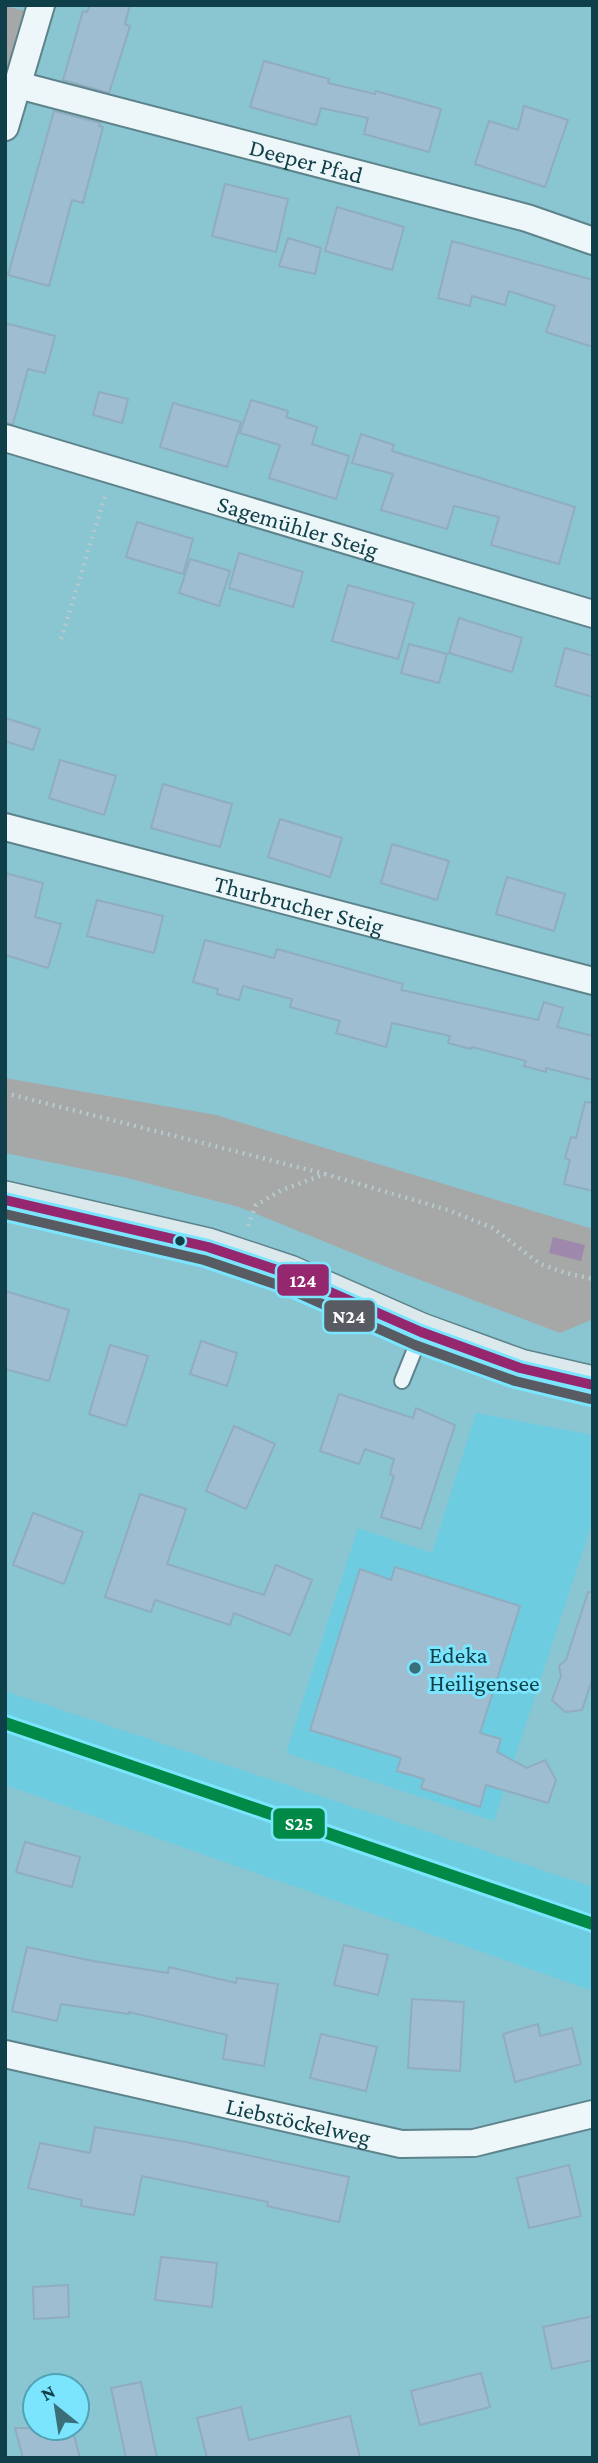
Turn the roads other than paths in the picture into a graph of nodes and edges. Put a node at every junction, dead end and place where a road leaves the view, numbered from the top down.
1 (41, 5) edge
2 (17, 70) junction
3 (5, 127) edge
4 (593, 241) edge
5 (5, 438) edge
6 (593, 614) edge
7 (5, 827) edge
8 (593, 981) edge
9 (5, 1200) edge
10 (421, 1332) junction
11 (402, 1381) dead end
12 (593, 1385) edge
13 (5, 2054) edge
14 (593, 2114) edge

1 - 2 street
2 - 3 street
2 - 4 street, Deeper Pfad
5 - 6 street, Sagemühler Steig
7 - 8 street, Thurbrucher Steig
9 - 10 main road
10 - 11 lane
10 - 12 main road
13 - 14 street, Liebstöckelweg

